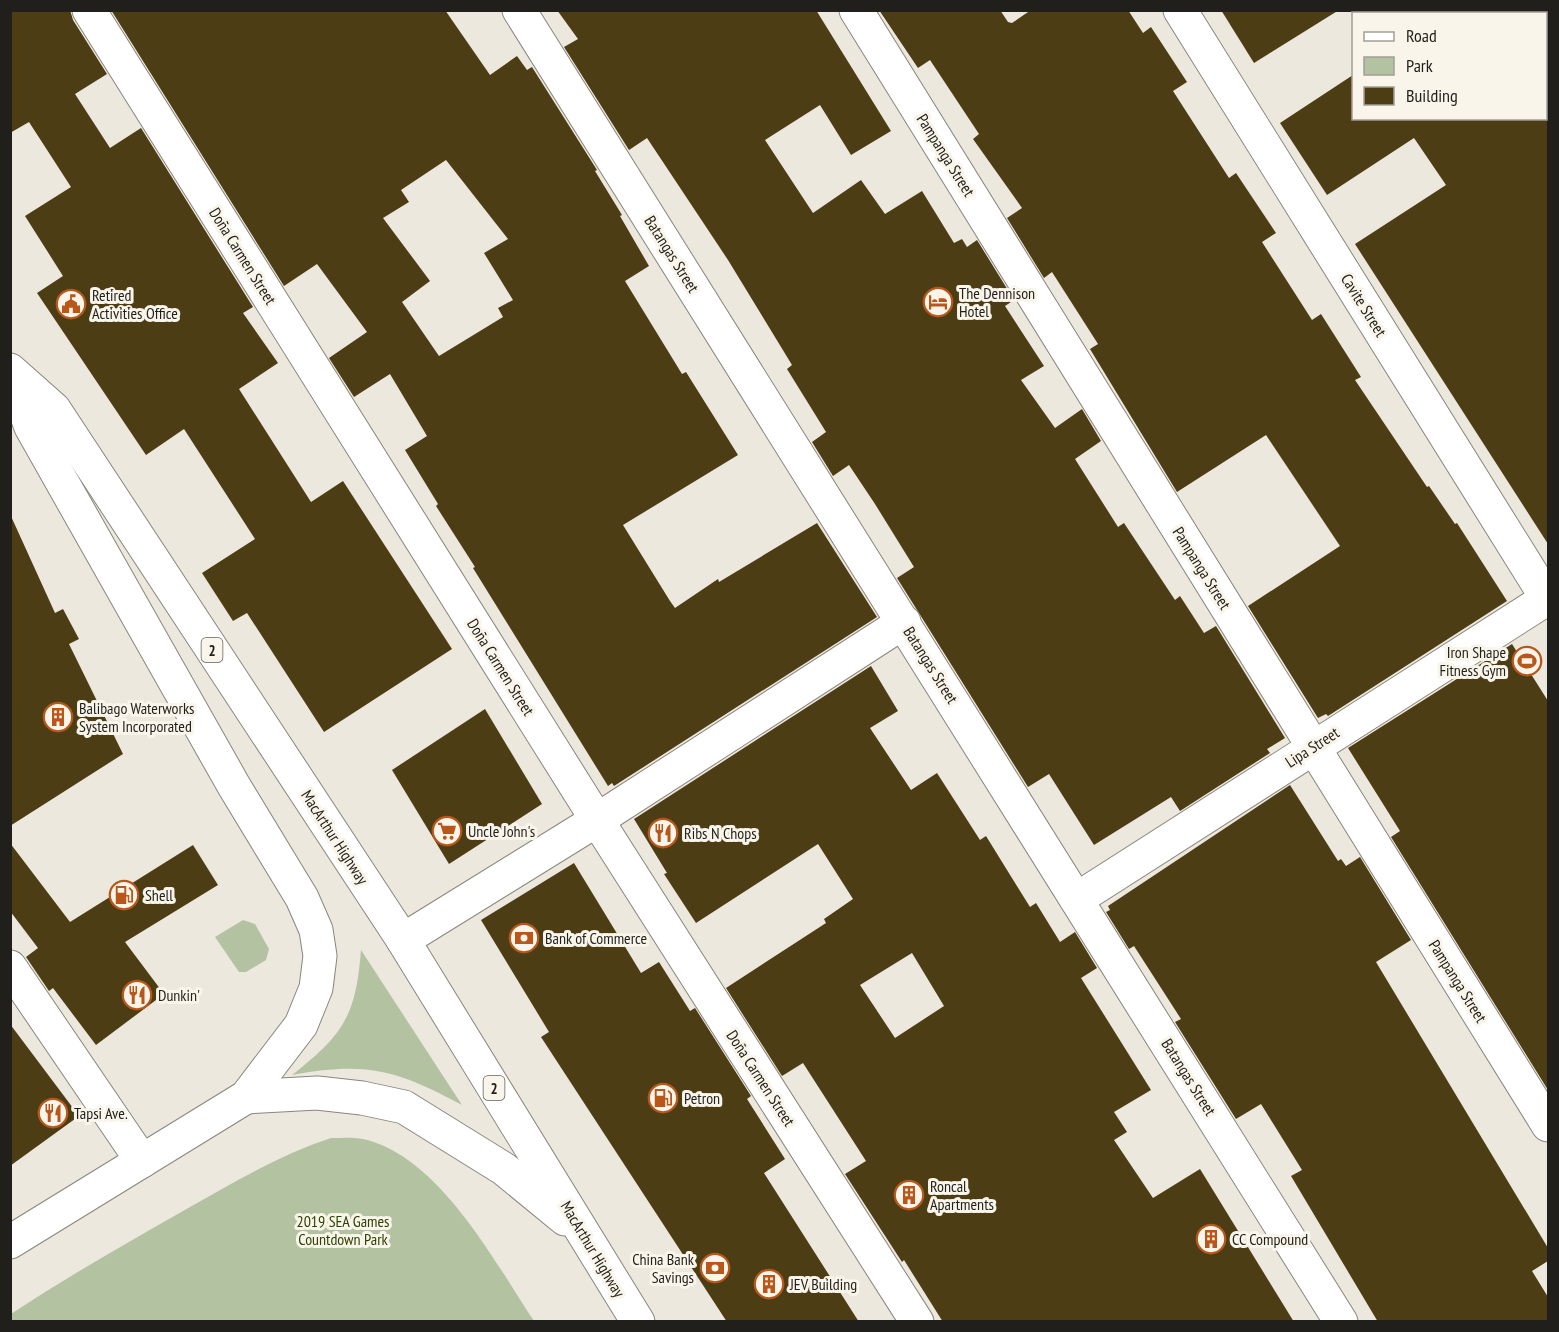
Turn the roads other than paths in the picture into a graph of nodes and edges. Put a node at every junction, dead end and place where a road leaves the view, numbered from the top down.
1 (89, 10) edge
2 (519, 10) edge
3 (856, 10) edge
4 (1180, 10) edge
5 (10, 371) edge
6 (1548, 599) edge
7 (904, 622) junction
8 (1312, 746) junction
9 (597, 820) junction
10 (1077, 898) junction
11 (403, 940) junction
12 (10, 967) edge
13 (246, 1097) junction
14 (1548, 1125) edge
15 (142, 1161) junction
16 (585, 1235) junction
17 (10, 1242) edge
18 (615, 1285) junction
19 (625, 1322) edge
20 (638, 1322) edge
21 (917, 1322) edge
22 (1341, 1322) edge

1 - 9 main road, Doña Carmen Street
2 - 7 main road, Batangas Street
3 - 8 main road, Pampanga Street
4 - 6 main road, Cavite Street
5 - 11 main road, MacArthur Highway / 2
5 - 13 main road, MacArthur Highway / 2
6 - 8 main road, Lipa Street
7 - 9 main road
7 - 10 main road, Batangas Street
8 - 10 main road, Lipa Street
8 - 14 main road, Pampanga Street
9 - 11 main road
9 - 21 main road, Doña Carmen Street
10 - 22 main road, Batangas Street
11 - 16 main road, MacArthur Highway / 2
12 - 15 main road
13 - 15 main road, MacArthur Highway / 2
13 - 16 main road
15 - 17 main road, MacArthur Highway / 2
16 - 18 main road, MacArthur Highway / 2
18 - 19 main road
18 - 20 main road, MacArthur Highway / 2

